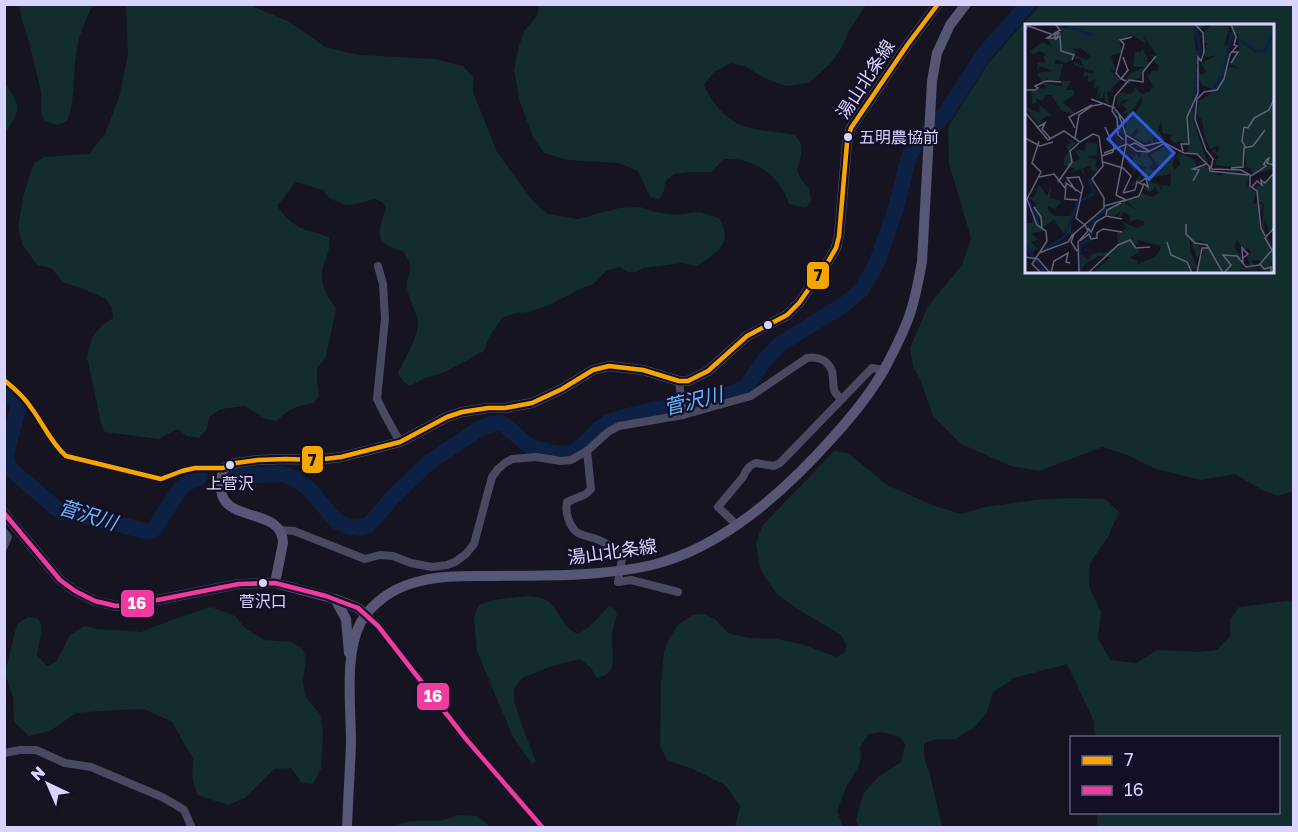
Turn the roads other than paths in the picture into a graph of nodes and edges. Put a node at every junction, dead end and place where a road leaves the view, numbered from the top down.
1 (938, 4) edge
2 (966, 4) edge
3 (378, 266) dead end
4 (884, 370) junction
5 (4, 380) edge
6 (679, 381) junction
7 (842, 399) junction
8 (683, 412) junction
9 (400, 442) junction
10 (587, 451) junction
11 (223, 468) junction
12 (4, 513) edge
13 (736, 525) junction
14 (280, 530) junction
15 (4, 532) edge
16 (4, 546) edge
17 (620, 570) junction
18 (275, 583) junction
19 (678, 592) dead end
20 (335, 599) junction
21 (366, 615) junction
22 (350, 659) junction
23 (4, 753) edge
24 (192, 828) edge
25 (346, 828) edge
26 (543, 828) edge

1 - 6 main road, 湯山北条線
2 - 4 main road, 湯山北条線
3 - 9 street
4 - 7 street
4 - 13 main road, 湯山北条線
5 - 11 street
6 - 8 street
6 - 9 main road
7 - 8 street
7 - 13 street
8 - 10 street
9 - 11 main road
10 - 14 street
10 - 17 street
11 - 14 main road
12 - 18 street
13 - 17 main road, 湯山北条線
14 - 18 main road
15 - 16 street
17 - 19 street
17 - 21 main road, 湯山北条線
18 - 20 main road
20 - 21 main road
20 - 22 main road, 湯山北条線
21 - 22 main road, 湯山北条線
21 - 26 street
22 - 25 main road, 湯山北条線
23 - 24 street

